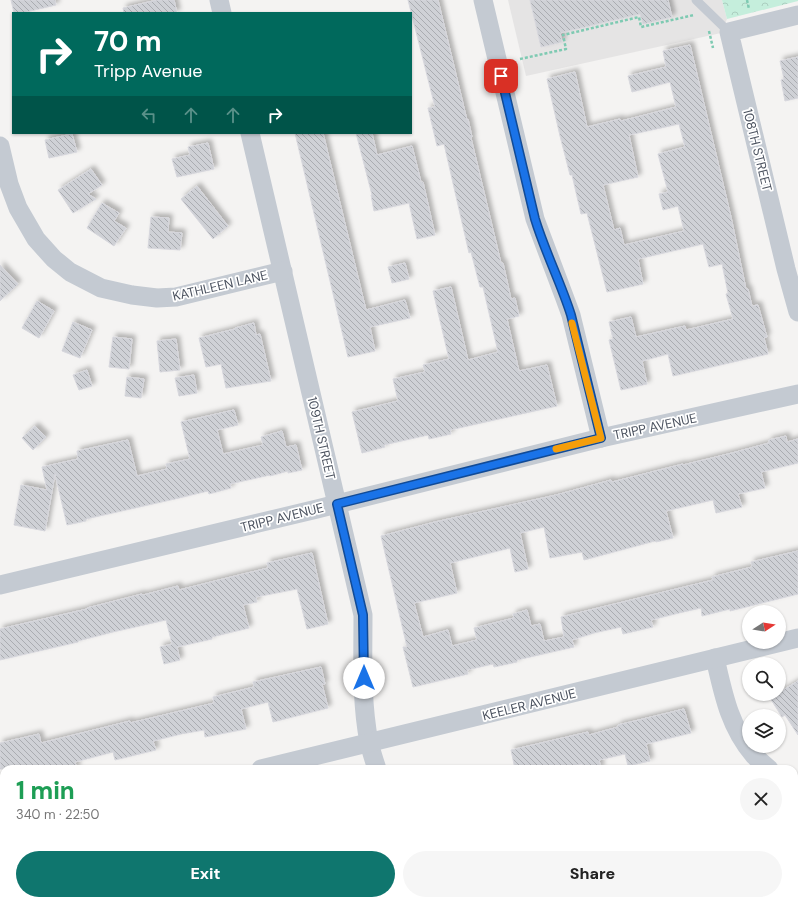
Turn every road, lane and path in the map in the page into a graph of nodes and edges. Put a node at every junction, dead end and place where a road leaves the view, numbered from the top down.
1 (219, 0) edge
2 (483, 0) edge
3 (696, 0) edge
4 (747, 0) edge
5 (222, 12) edge
6 (697, 14) dead end
7 (750, 14) dead end
8 (798, 15) edge
9 (708, 28) dead end
10 (729, 32) junction
11 (713, 48) dead end
12 (520, 59) dead end
13 (250, 134) edge
14 (0, 146) edge
15 (792, 268) edge
16 (283, 271) junction
17 (798, 312) edge
18 (798, 394) edge
19 (601, 438) junction
20 (337, 504) junction
21 (0, 585) edge
22 (798, 638) edge
23 (715, 658) junction
24 (369, 743) junction
25 (278, 765) edge
26 (376, 765) edge
27 (764, 765) edge

1 - 5 street
2 - 19 street
3 - 10 lane
4 - 7 path
6 - 12 path
8 - 10 street
9 - 11 path
10 - 15 street, 108TH STREET
13 - 16 street, 109TH STREET
14 - 16 street, KATHLEEN LANE
15 - 17 street
16 - 20 street, 109TH STREET
18 - 19 street, TRIPP AVENUE
19 - 20 street, TRIPP AVENUE
20 - 21 street, TRIPP AVENUE
20 - 24 street, 109TH STREET
22 - 23 street, KEELER AVENUE
23 - 24 street, KEELER AVENUE
23 - 27 street
24 - 25 street, KEELER AVENUE
24 - 26 street, 109TH STREET

